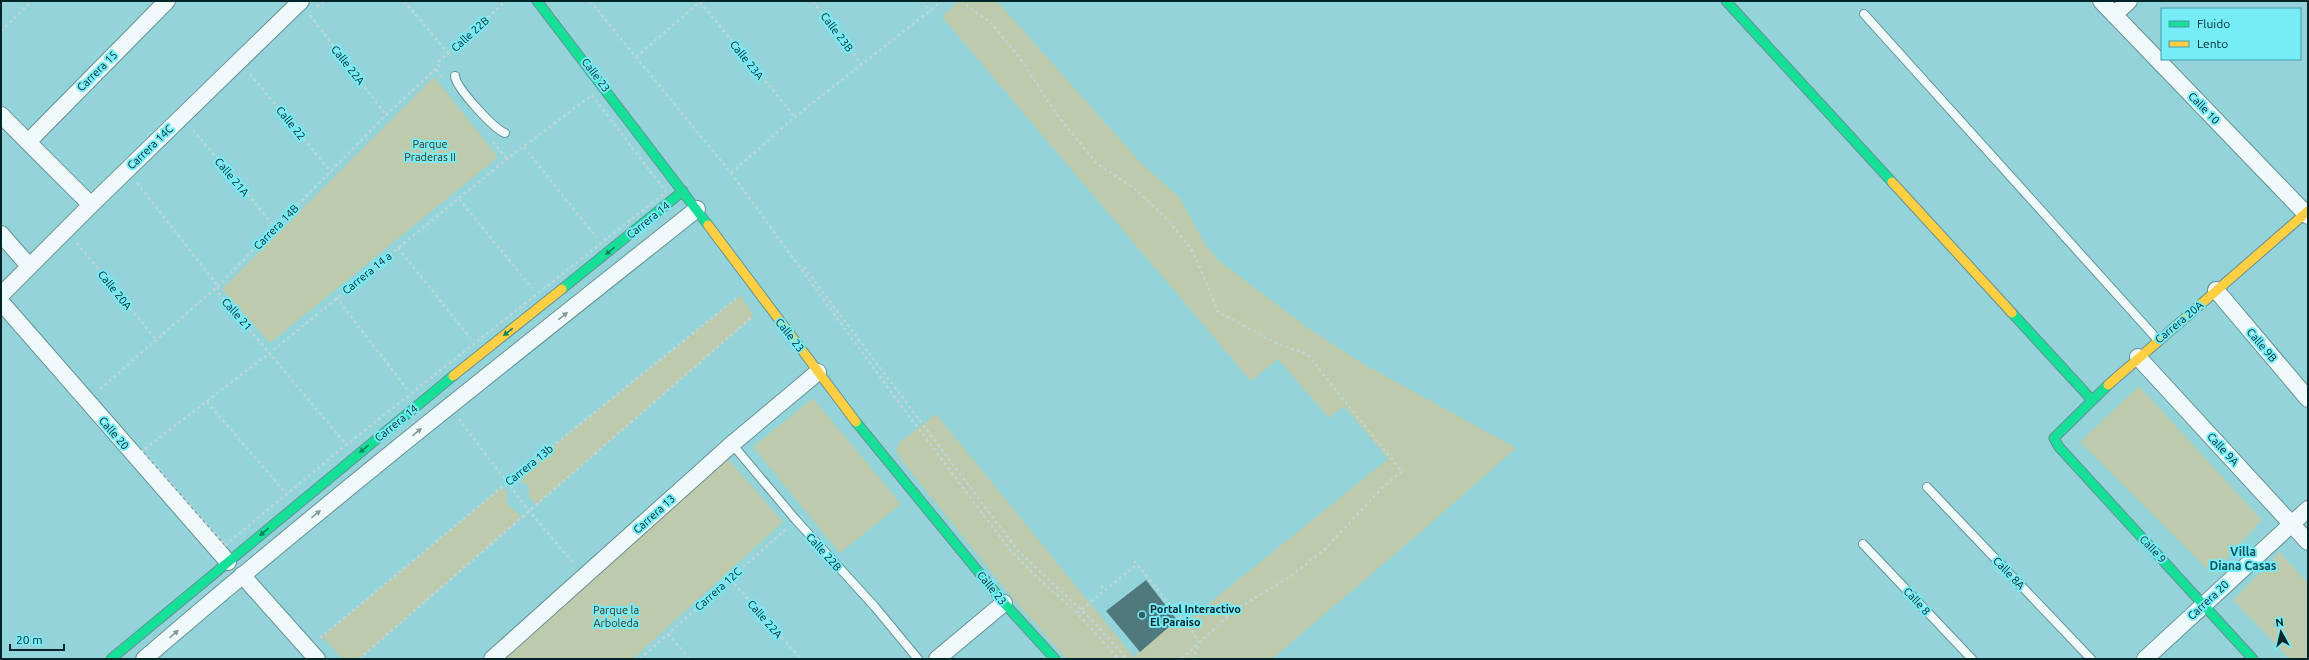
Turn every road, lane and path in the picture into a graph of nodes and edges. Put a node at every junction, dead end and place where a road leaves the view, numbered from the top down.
1 (32, 1) edge
2 (167, 1) edge
3 (301, 1) edge
4 (324, 1) edge
5 (404, 1) edge
6 (506, 1) edge
7 (537, 1) edge
8 (590, 1) edge
9 (701, 1) edge
10 (813, 1) edge
11 (922, 1) edge
12 (942, 1) edge
13 (961, 1) edge
14 (1726, 1) edge
15 (2101, 1) edge
16 (2129, 1) edge
17 (930, 11) junction
18 (1864, 14) dead end
19 (309, 15) junction
20 (2114, 15) junction
21 (304, 20) dead end
22 (1, 31) edge
23 (448, 53) junction
24 (636, 57) junction
25 (861, 64) junction
26 (256, 68) dead end
27 (250, 74) junction
28 (454, 76) dead end
29 (244, 79) dead end
30 (1, 115) edge
31 (386, 115) junction
32 (794, 117) junction
33 (190, 126) dead end
34 (505, 133) dead end
35 (28, 142) junction
36 (524, 147) junction
37 (331, 172) junction
38 (731, 174) junction
39 (134, 180) dead end
40 (684, 191) junction
41 (458, 199) junction
42 (91, 205) junction
43 (697, 209) junction
44 (2307, 213) edge
45 (275, 227) junction
46 (1, 234) edge
47 (74, 239) dead end
48 (601, 244) junction
49 (398, 248) junction
50 (30, 266) junction
51 (804, 267) dead end
52 (218, 286) junction
53 (754, 286) junction
54 (2216, 290) junction
55 (1, 295) edge
56 (538, 295) junction
57 (336, 297) junction
58 (1, 302) edge
59 (767, 305) junction
60 (2157, 340) junction
61 (157, 341) junction
62 (475, 344) junction
63 (271, 352) junction
64 (2138, 357) junction
65 (818, 372) junction
66 (94, 394) dead end
67 (411, 395) junction
68 (2308, 399) edge
69 (2092, 400) junction
70 (207, 402) junction
71 (449, 406) junction
72 (2054, 438) joint
73 (732, 444) junction
74 (346, 445) junction
75 (507, 483) junction
76 (1927, 487) dead end
77 (287, 495) junction
78 (2308, 509) edge
79 (529, 511) junction
80 (796, 520) junction
81 (2292, 524) junction
82 (2308, 542) edge
83 (1863, 544) dead end
84 (1134, 561) dead end
85 (228, 562) junction
86 (1136, 565) junction
87 (242, 575) junction
88 (584, 576) junction
89 (730, 579) junction
90 (1101, 586) dead end
91 (1105, 590) junction
92 (1004, 603) junction
93 (2204, 603) junction
94 (1081, 610) junction
95 (1077, 613) junction
96 (668, 634) junction
97 (1199, 643) junction
98 (312, 654) edge
99 (111, 659) edge
100 (144, 659) edge
101 (359, 659) edge
102 (492, 659) edge
103 (640, 659) edge
104 (690, 659) edge
105 (801, 659) edge
106 (918, 659) edge
107 (937, 659) edge
108 (1055, 659) edge
109 (1119, 659) edge
110 (1127, 659) edge
111 (1181, 659) edge
112 (1193, 659) edge
113 (1972, 659) edge
114 (2091, 659) edge
115 (2145, 659) edge
116 (2253, 659) edge

1 - 22 path
2 - 35 street, Carrera 15
3 - 42 street, Carrera 14C
4 - 19 path
5 - 23 path, Calle 22B
6 - 23 path, Calle 22B
7 - 40 street, Calle 23
8 - 24 path
9 - 24 path
9 - 32 path, Calle 23A
10 - 25 path, Calle 23B
11 - 17 path
12 - 17 path
13 - 97 path
14 - 69 street
15 - 20 street, Calle 10
16 - 20 street
17 - 25 path
18 - 60 lane
19 - 21 path
19 - 31 path, Calle 22A
20 - 44 street, Calle 10
23 - 31 path, Carrera 14B
24 - 38 path
25 - 32 path
26 - 27 path
27 - 29 path
27 - 37 path, Calle 22
28 - 34 lane
30 - 35 street
31 - 37 path, Carrera 14B
32 - 38 path
33 - 45 path, Calle 21A
35 - 42 street
36 - 41 path, Carrera 14 a
36 - 48 path
36 - 48 path, Carrera 14 a
37 - 45 path, Carrera 14B
38 - 95 path
39 - 52 path, Calle 21
40 - 43 street, Calle 23
40 -> 85 street, Carrera 14
41 - 49 path, Carrera 14 a
41 - 56 path
42 - 50 street, Carrera 14C
43 - 53 street, Calle 23
71 -> 43 street, Carrera 14
44 - 54 street, Carrera 20A
45 - 52 path, Carrera 14B
46 - 50 street
47 - 61 path, Calle 20A
48 - 56 path
49 - 57 path, Carrera 14 a
49 - 62 path
50 - 55 street, Carrera 14C
51 - 94 path
52 - 61 path, Carrera 14B
52 - 63 path, Calle 21
53 - 59 street, Calle 23
53 - 75 path, Carrera 13b
54 - 60 street, Carrera 20A
54 - 68 street, Calle 9B
56 - 62 path
57 - 63 path, Carrera 14 a
57 - 67 path
58 - 85 street, Calle 20
59 - 65 street, Calle 23
59 - 79 path
60 - 64 street, Carrera 20A
61 - 66 path, Carrera 14B
62 - 67 path
63 - 70 path, Carrera 14 a
63 - 74 path, Calle 21
64 - 69 street, Carrera 20A
64 - 81 street, Calle 9A
65 - 73 street, Carrera 13
65 - 92 street, Calle 23
67 - 74 path
69 - 72 street, Carrera 20A
70 - 77 path
70 - 77 path, Carrera 14 a
71 - 75 path
87 -> 71 street, Carrera 14
72 - 93 street, Calle 9
73 - 80 lane, Calle 22B
73 - 88 street, Carrera 13
74 - 77 path
75 - 79 path
75 - 98 path, Carrera 13b
76 - 114 lane, Calle 8A
78 - 81 street, Carrera 20
79 - 88 path
79 - 101 path
80 - 89 path, Carrera 12C
80 - 106 lane, Calle 22B
81 - 82 street, Calle 9A
81 - 93 street, Carrera 20
83 - 113 lane, Calle 8
84 - 86 path
85 - 99 street, Carrera 14
86 - 91 path
86 - 97 path
87 - 98 street
100 -> 87 street, Carrera 14
88 - 102 street, Carrera 13
89 - 96 path, Carrera 12C
89 - 105 path, Calle 22A
90 - 91 path
91 - 94 path
92 - 107 street
92 - 108 street, Calle 23
93 - 115 street, Carrera 20
93 - 116 street, Calle 9
94 - 95 path
94 - 110 path
95 - 109 path
96 - 103 path, Carrera 12C
96 - 104 path
97 - 111 path
97 - 112 path

